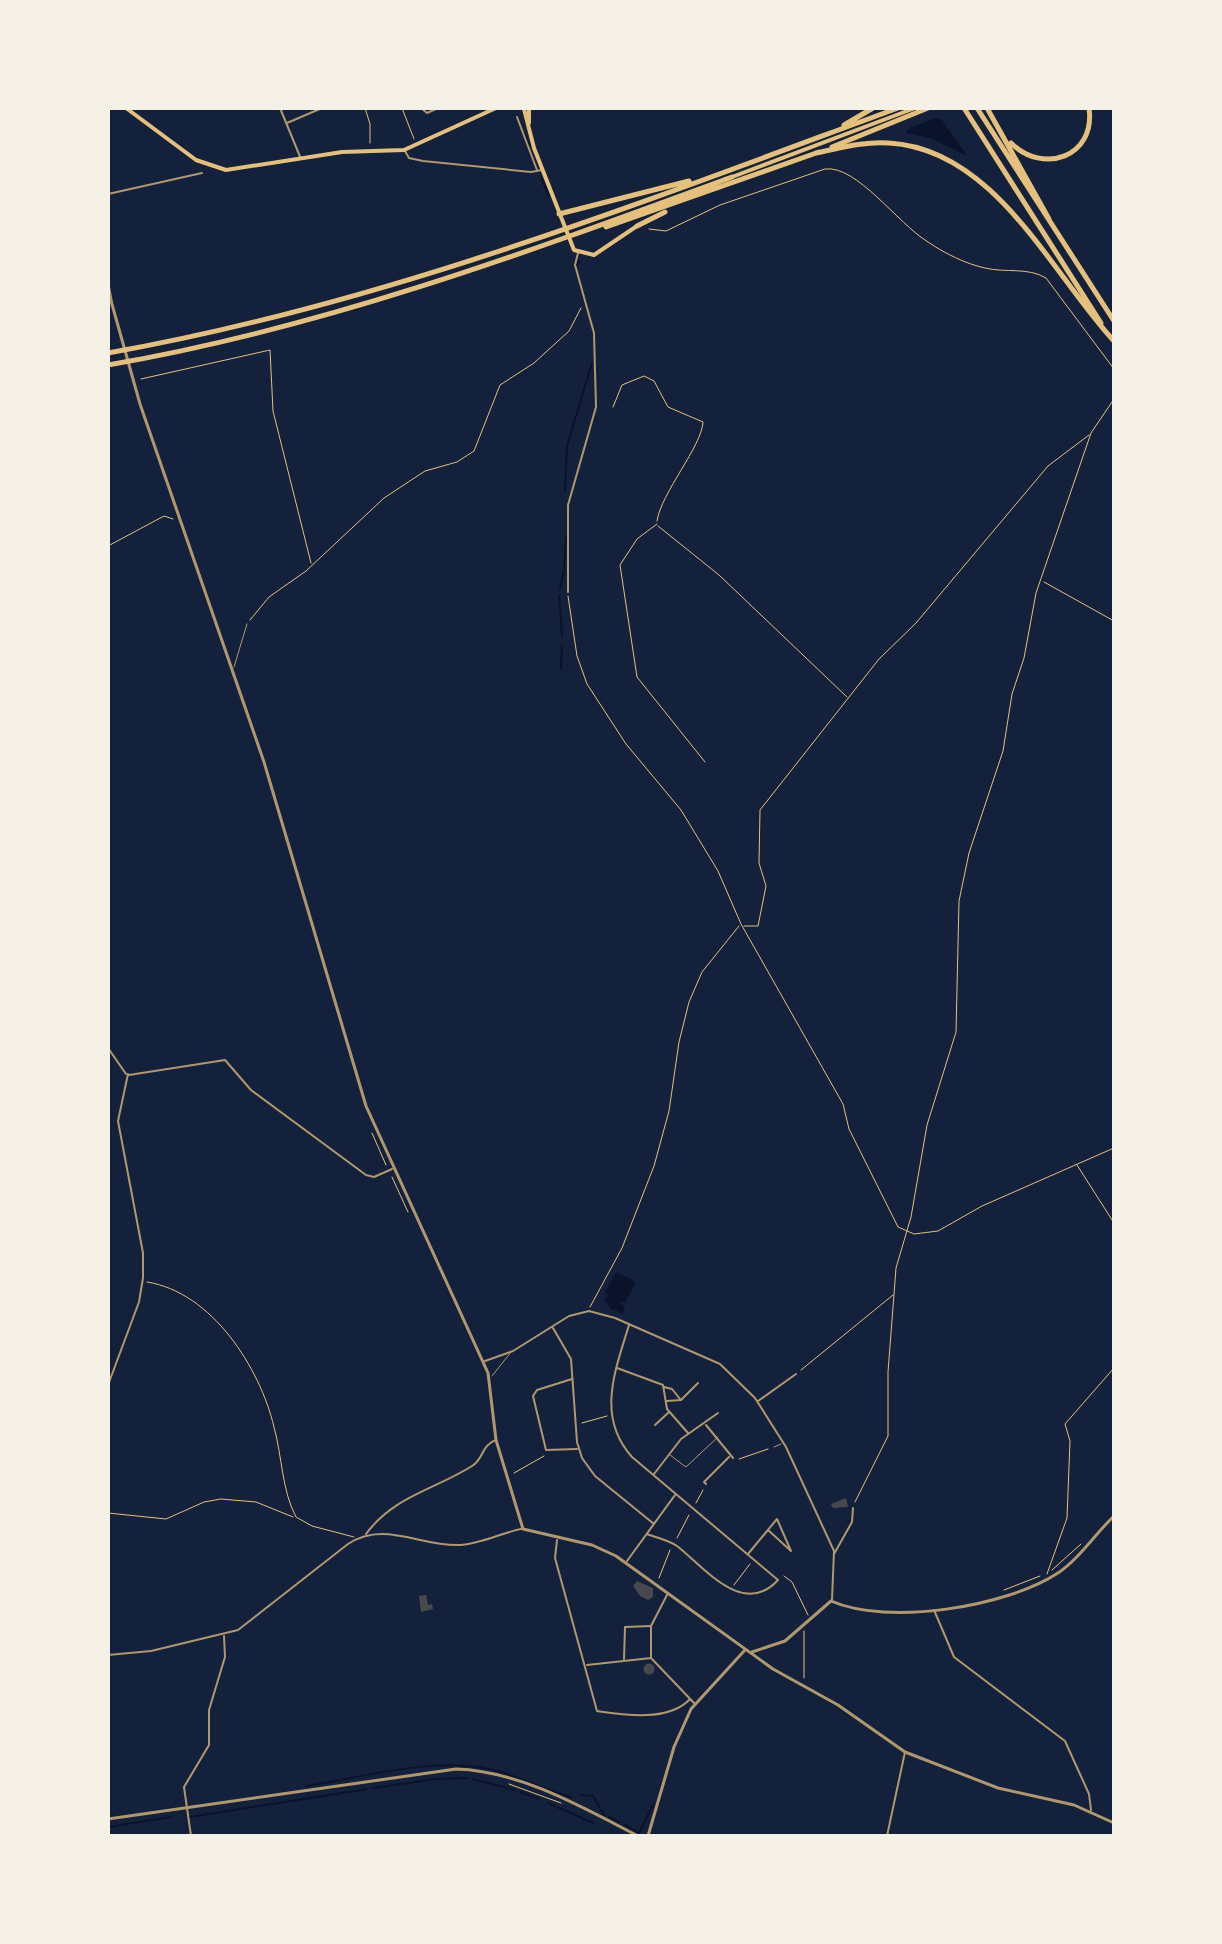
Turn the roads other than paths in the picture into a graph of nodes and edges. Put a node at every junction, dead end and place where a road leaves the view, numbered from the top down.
1 (126, 108) edge
2 (280, 108) edge
3 (322, 108) edge
4 (421, 108) edge
5 (438, 108) edge
6 (496, 108) edge
7 (873, 108) edge
8 (898, 108) edge
9 (915, 108) edge
10 (928, 108) edge
11 (964, 108) edge
12 (977, 108) edge
13 (987, 108) edge
14 (1089, 108) edge
15 (527, 109) edge
16 (517, 117) dead end
17 (286, 124) junction
18 (833, 132) junction
19 (1003, 135) junction
20 (532, 149) junction
21 (404, 150) junction
22 (816, 153) junction
23 (301, 160) junction
24 (540, 170) junction
25 (202, 173) dead end
26 (732, 177) joint
27 (702, 179) junction
28 (108, 194) edge
29 (686, 201) junction
30 (559, 214) junction
31 (637, 226) junction
32 (649, 229) road end
33 (1054, 231) junction
34 (577, 234) junction
35 (578, 253) junction
36 (108, 287) edge
37 (1114, 321) edge
38 (1114, 341) edge
39 (108, 353) edge
40 (108, 365) edge
41 (568, 592) road end
42 (247, 624) road end
43 (232, 668) junction
44 (108, 1048) edge
45 (128, 1074) junction
46 (390, 1170) junction
47 (629, 1324) junction
48 (552, 1326) junction
49 (511, 1352) junction
50 (483, 1362) junction
51 (617, 1368) junction
52 (796, 1374) road end
53 (490, 1378) junction
54 (572, 1379) junction
55 (698, 1383) dead end
56 (108, 1385) edge
57 (664, 1387) junction
58 (681, 1400) junction
59 (666, 1401) junction
60 (758, 1402) junction
61 (669, 1412) junction
62 (718, 1413) dead end
63 (655, 1425) dead end
64 (705, 1425) junction
65 (688, 1433) junction
66 (718, 1437) junction
67 (496, 1440) junction
68 (784, 1443) junction
69 (774, 1447) road end
70 (578, 1449) junction
71 (670, 1455) junction
72 (654, 1475) junction
73 (706, 1484) road end
74 (676, 1494) junction
75 (853, 1508) road end
76 (1114, 1516) edge
77 (654, 1524) junction
78 (523, 1529) junction
79 (768, 1530) junction
80 (647, 1534) junction
81 (365, 1535) junction
82 (557, 1536) junction
83 (748, 1554) junction
84 (834, 1554) junction
85 (626, 1563) junction
86 (667, 1595) junction
87 (831, 1601) junction
88 (933, 1609) junction
89 (651, 1626) junction
90 (224, 1635) junction
91 (745, 1650) junction
92 (750, 1654) junction
93 (108, 1655) edge
94 (651, 1658) junction
95 (624, 1659) junction
96 (586, 1666) junction
97 (690, 1699) junction
98 (695, 1704) junction
99 (905, 1752) junction
100 (186, 1807) junction
101 (1091, 1811) junction
102 (108, 1819) edge
103 (1114, 1823) edge
104 (191, 1836) edge
105 (638, 1836) edge
106 (648, 1836) edge
107 (887, 1836) edge

1 - 23 main road
2 - 17 street
3 - 17 street
4 - 5 street
6 - 21 main road
7 - 18 highway
8 - 18 highway
9 - 26 main road
10 - 22 highway
11 - 38 highway
12 - 33 highway
13 - 19 highway
14 - 19 highway
15 - 20 main road
16 - 20 street
17 - 23 street
18 - 27 highway
19 - 33 highway
20 - 24 main road
21 - 23 main road
21 - 24 street
22 - 29 highway
22 - 38 highway
24 - 30 main road
25 - 28 street
26 - 34 highway
27 - 30 highway
27 - 39 highway
29 - 31 highway
29 - 34 highway
30 - 35 main road
31 - 32 street
31 - 35 main road
33 - 37 highway
34 - 40 highway
35 - 41 street
36 - 43 street
42 - 43 lane
43 - 46 street
44 - 45 street
45 - 46 street
45 - 56 street
46 - 50 street
47 - 48 street
47 - 51 street
47 - 60 street
48 - 49 street
48 - 54 street
49 - 50 street
49 - 53 lane
50 - 53 street
51 - 57 street
51 - 72 street
52 - 60 street
53 - 67 street
54 - 70 street
54 - 70 street
55 - 58 street
57 - 58 street
57 - 59 street
58 - 59 street
59 - 61 street
60 - 68 street
61 - 63 street
61 - 65 street
62 - 64 street
64 - 65 street
64 - 66 street
65 - 71 street
66 - 71 lane
66 - 73 street
67 - 78 street
67 - 81 street
68 - 69 lane
68 - 84 street
70 - 77 street
71 - 72 street
72 - 74 street
74 - 77 street
74 - 83 street
75 - 84 street
76 - 88 street
77 - 80 street
78 - 81 street
78 - 82 street
79 - 79 street
79 - 83 street
80 - 83 street
80 - 85 street
81 - 90 street
82 - 85 street
82 - 96 street
84 - 87 street
85 - 86 street
86 - 89 street
86 - 91 street
87 - 88 street
87 - 92 street
88 - 101 street
89 - 94 street
89 - 95 street
90 - 93 street
90 - 100 street
91 - 92 street
91 - 98 street
92 - 99 street
94 - 95 street
94 - 97 street
95 - 96 street
96 - 97 street
97 - 98 street
98 - 106 street
99 - 101 street
99 - 107 street
100 - 102 street
100 - 104 street
100 - 105 street
101 - 103 street

